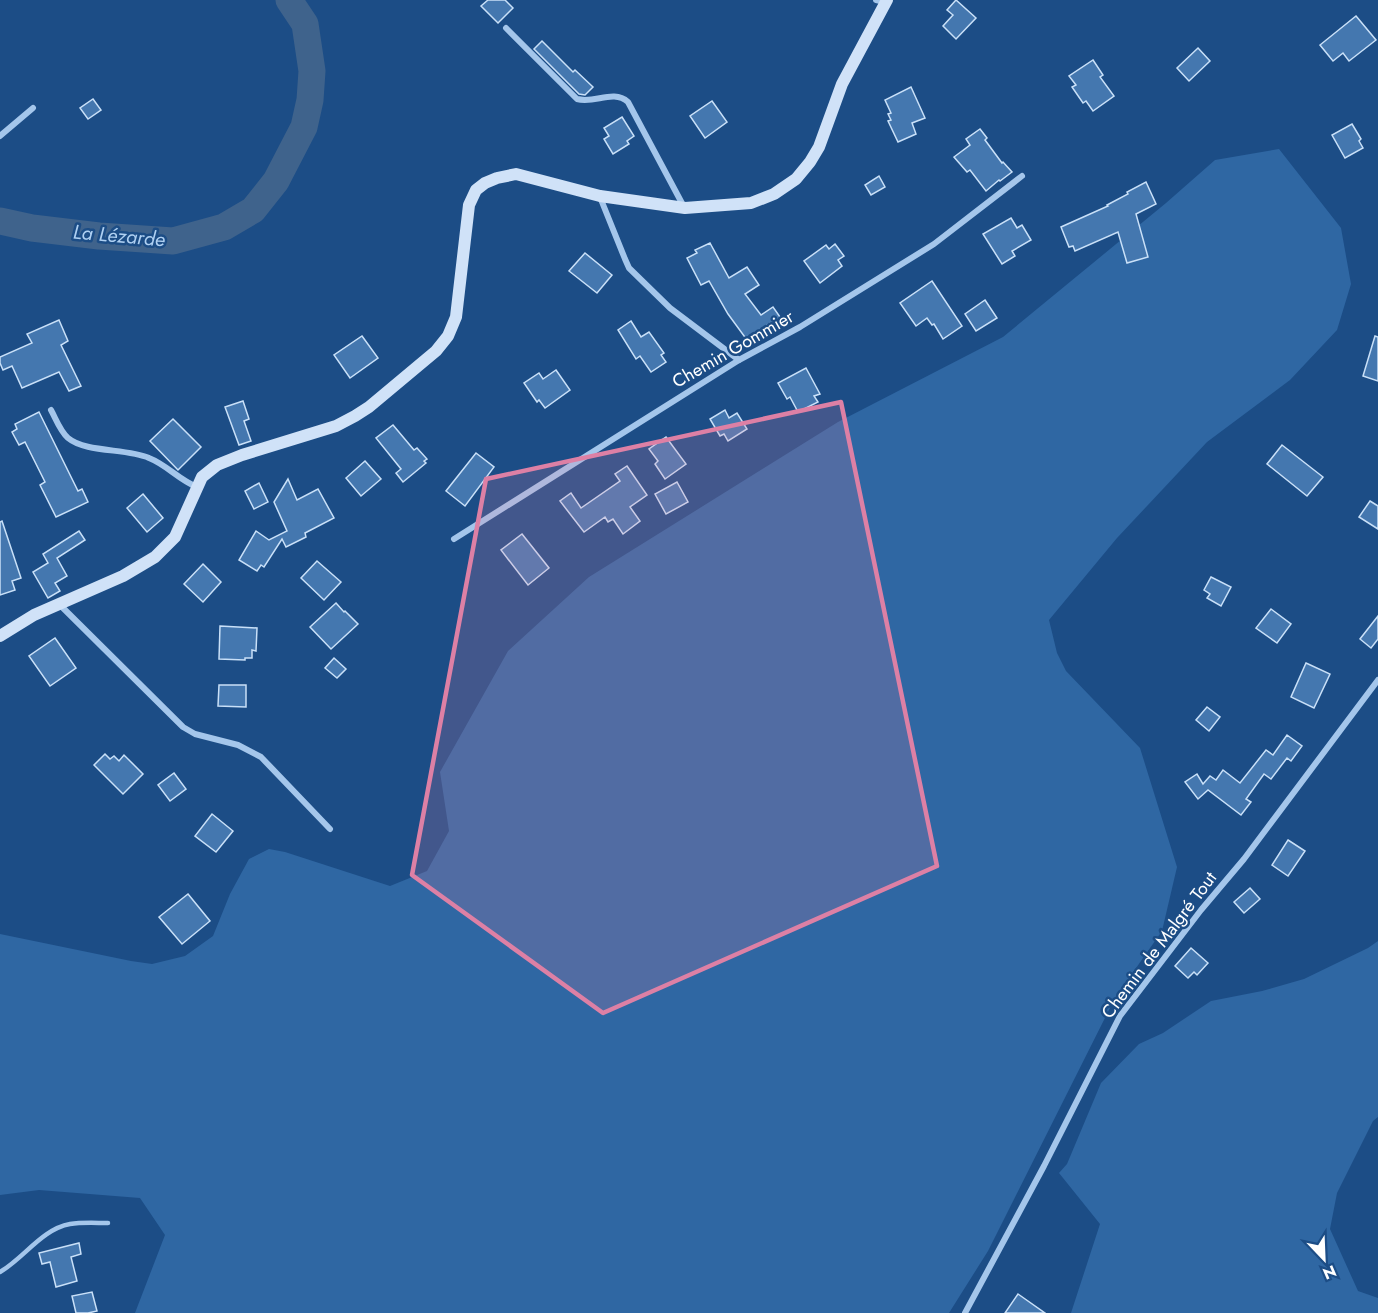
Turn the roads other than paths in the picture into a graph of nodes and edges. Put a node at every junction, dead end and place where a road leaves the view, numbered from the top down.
1 (883, 1) edge
2 (506, 28) dead end
3 (33, 108) dead end
4 (0, 136) edge
5 (1022, 176) dead end
6 (600, 196) junction
7 (685, 208) junction
8 (739, 360) junction
9 (51, 410) dead end
10 (197, 487) junction
11 (454, 539) dead end
12 (58, 604) junction
13 (0, 636) edge
14 (1378, 680) edge
15 (330, 828) dead end
16 (108, 1223) dead end
17 (0, 1272) edge
18 (965, 1313) edge

1 - 7 main road
2 - 7 street
3 - 4 street
5 - 8 street, Chemin Gommier
6 - 7 main road
6 - 8 street
6 - 10 main road
8 - 11 street, Chemin Gommier
9 - 10 street
10 - 12 main road
12 - 13 main road
12 - 15 street
14 - 18 street, Chemin de Malgré Tout
16 - 17 lane

